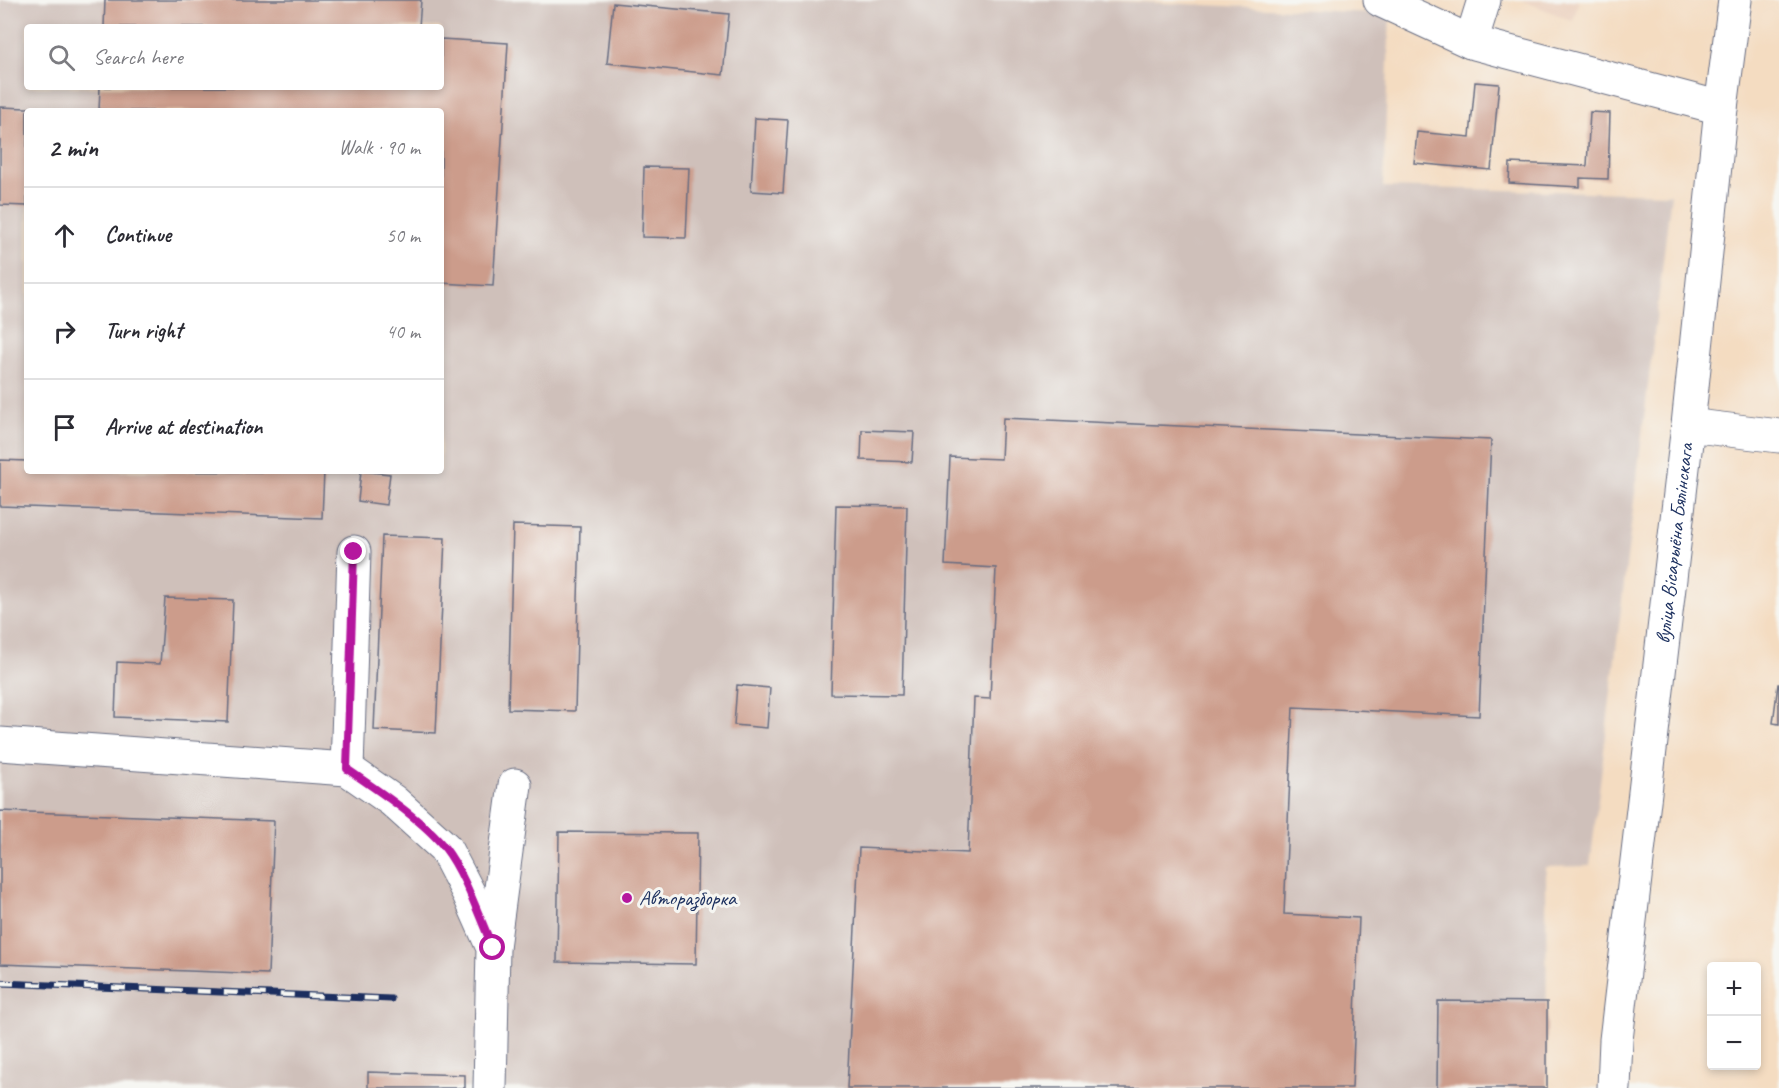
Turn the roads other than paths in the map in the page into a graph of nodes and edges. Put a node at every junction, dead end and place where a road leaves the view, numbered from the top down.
1 (1380, 0) edge
2 (1484, 0) edge
3 (1736, 0) edge
4 (1471, 42) junction
5 (1721, 108) junction
6 (1688, 425) junction
7 (1779, 436) edge
8 (354, 552) dead end
9 (0, 744) edge
10 (347, 769) junction
11 (515, 785) dead end
12 (493, 948) junction
13 (490, 1088) edge
14 (1614, 1088) edge

1 - 4 street
2 - 4 street
3 - 5 street, вуліца Вісарыёна Бялінскага
4 - 5 street
5 - 6 street, вуліца Вісарыёна Бялінскага
6 - 7 street
6 - 14 street, вуліца Вісарыёна Бялінскага
8 - 10 street
9 - 10 street
10 - 12 street
11 - 12 street
12 - 13 street

